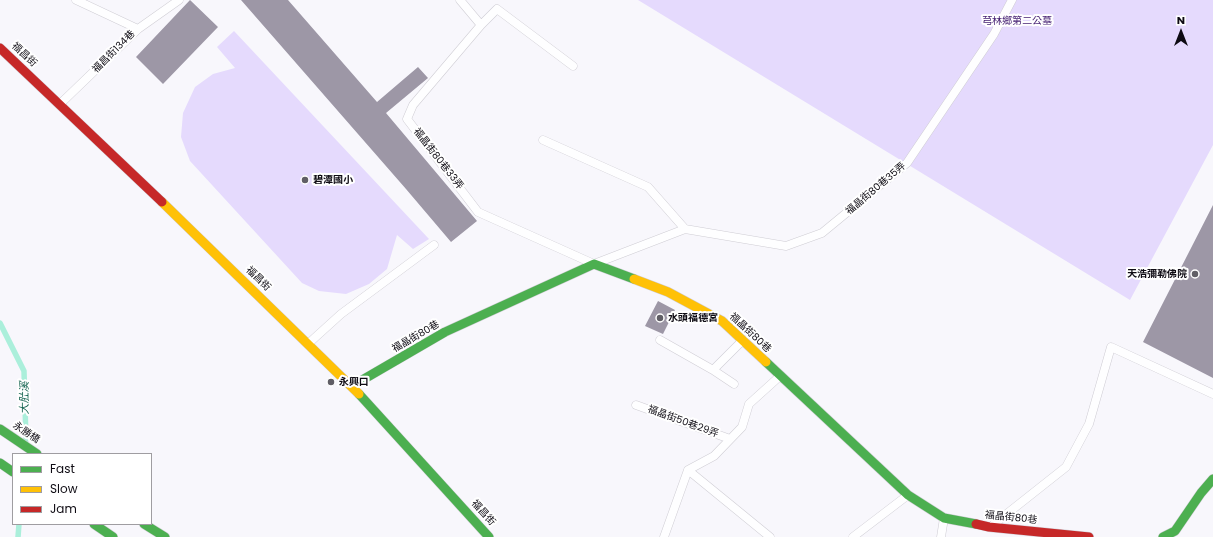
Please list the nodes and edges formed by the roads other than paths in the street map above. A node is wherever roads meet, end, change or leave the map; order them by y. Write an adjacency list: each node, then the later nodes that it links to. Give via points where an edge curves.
1 (76, 0): 6 (lane, 福昌街134巷)
2 (179, 0): 6 (lane)
3 (460, 0): 5 (lane)
4 (1012, 0): 11 (lane, 福晶街80巷35弄, via 994,34 907,163 822,233 786,246)
5 (481, 25): 8 (lane, 福晶街80巷33弄, via 497,8); 13 (lane, 福晶街80巷33弄, via 414,105 407,120 478,212)
6 (138, 30): 9 (lane, 福昌街134巷)
7 (0, 48): 9 (street, 福昌街)
8 (573, 66)
9 (60, 104): 16 (street, 福昌街)
10 (543, 140): 11 (lane, via 648,187)
11 (685, 229): 13 (lane)
12 (434, 245): 16 (lane, via 341,314)
13 (594, 264): 15 (street, 福晶街80巷, via 668,292 722,321); 20 (street, 福晶街80巷, via 445,332)
14 (660, 340): 17 (lane)
15 (743, 341): 17 (lane); 18 (street, 福晶街80巷)
16 (308, 344): 20 (street, 福昌街)
17 (713, 370): 19 (lane)
18 (780, 376): 24 (lane, via 749,404 742,427); 30 (street, 福晶街80巷)
19 (734, 384)
20 (352, 386): 37 (street, 福昌街)
21 (1213, 394): 34 (lane, via 1111,347 1089,424 1066,467)
22 (636, 405): 24 (lane, 福晶街50巷29弄)
23 (1, 430): 25 (street, 永勝橋)
24 (730, 440): 27 (lane, via 714,456)
25 (36, 453)
26 (0, 463): 28 (street)
27 (688, 470): 38 (lane); 39 (lane)
28 (12, 471)
29 (1213, 479): 43 (street, via 1175,531)
30 (908, 495): 31 (street, 福晶街80巷); 40 (lane)
31 (944, 518): 34 (street, 福晶街80巷); 41 (lane)
32 (95, 525): 35 (street)
33 (146, 525): 36 (street)
34 (989, 527): 42 (street, 福晶街80巷)
35 (113, 537)
36 (164, 537)
37 (489, 537)
38 (664, 537)
39 (770, 537)
40 (852, 537)
41 (941, 537)
42 (1089, 537)
43 (1163, 537)

